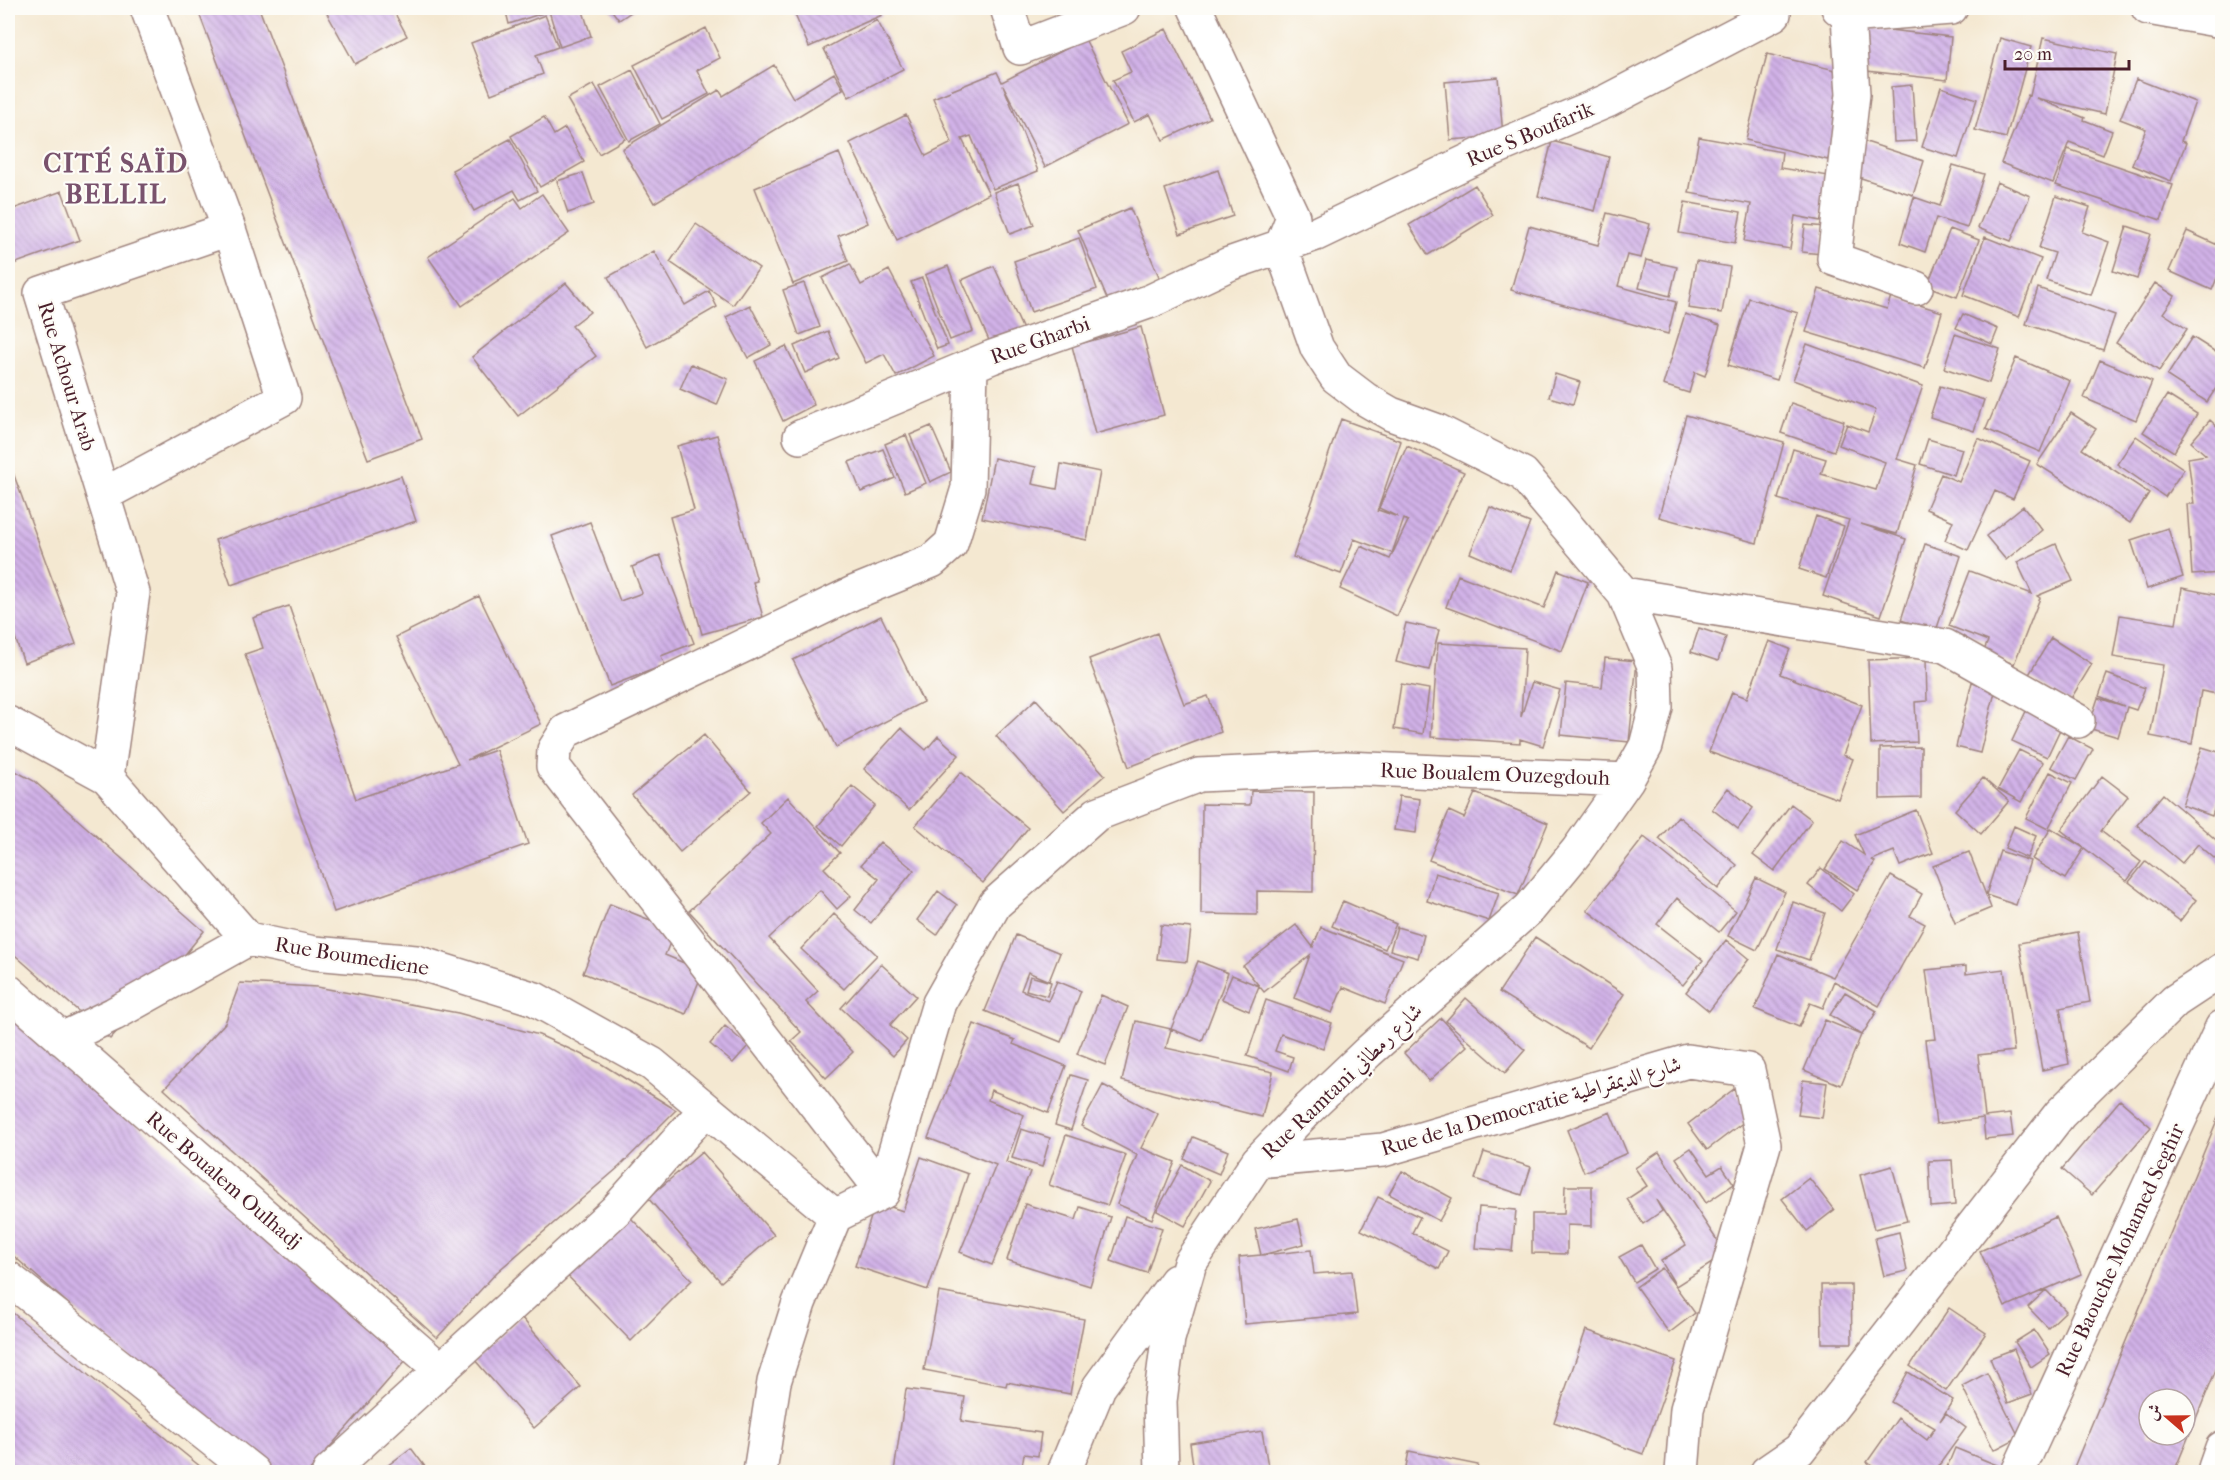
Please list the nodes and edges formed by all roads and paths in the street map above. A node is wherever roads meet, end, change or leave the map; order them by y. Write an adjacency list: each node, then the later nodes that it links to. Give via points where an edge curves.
1 (147, 8): 11 (street)
2 (1007, 8): 3 (street, via 1020,48)
3 (1124, 8)
4 (1195, 8): 10 (street)
5 (1951, 8): 7 (street)
6 (2148, 8): 9 (street)
7 (1843, 11): 13 (street, via 1853,94 1834,259)
8 (1774, 14): 10 (street, Rue S Boufarik, via 1607,101)
9 (2223, 21)
10 (1304, 225): 12 (street)
11 (229, 229): 16 (street, via 284,398); 16 (street, Rue Achour Arab, via 41,293)
12 (1281, 247): 14 (street, Rue Gharbi, via 1229,264 1151,301); 17 (street, Rue Boualem Ouzegdouh, via 1317,348 1336,377 1391,414 1438,431 1523,474)
13 (1916, 288)
14 (971, 366): 15 (street, Rue Gharbi); 29 (street, via 968,488 951,544 945,550 932,561 853,593 566,731 554,750 553,766)
15 (800, 437)
16 (103, 495): 20 (street, Rue Achour Arab, via 134,593)
17 (1624, 594): 18 (street, via 1945,646); 21 (street, Rue Boualem Ouzegdouh, via 1655,668 1656,707 1646,746)
18 (2078, 721)
19 (8, 723): 20 (street, Rue Boumediene)
20 (107, 777): 22 (street, Rue Boumediene)
21 (1627, 780): 28 (street, Rue Ramtani شارع رمطاني, via 1577,851 1530,908 1368,1052); 29 (street, Rue Boualem Ouzegdouh, via 1345,768 1199,775 1096,814 995,904 939,1003)
22 (248, 939): 26 (street); 27 (street, Rue Boumediene, via 314,953 416,962 535,999 652,1064)
23 (2223, 970): 41 (street, via 2175,1001 2060,1114 1799,1450)
24 (8, 991): 26 (street, Rue Boualem Oulhadj)
25 (2223, 1027): 42 (street, Rue Baouche Mohamed Seghir)
26 (62, 1039): 33 (street, Rue Boualem Oulhadj)
27 (706, 1109): 30 (street, Rue Boumediene); 33 (street, via 616,1209)
28 (1258, 1161): 31 (street, Rue Ramtani شارع رمطاني); 40 (street, Rue de la Democratie شارع الديمقراطية, via 1383,1150 1688,1061 1748,1070 1764,1145 1687,1409)
29 (883, 1192): 30 (street)
30 (835, 1216): 37 (street, via 799,1303 774,1382)
31 (1190, 1263): 38 (street, via 1100,1387); 39 (street, Rue Ramtani شارع رمطاني, via 1167,1350 1160,1401)
32 (8, 1278): 35 (street)
33 (441, 1370): 36 (street)
34 (2223, 1448): 43 (street)
35 (254, 1473)
36 (329, 1473)
37 (760, 1473)
38 (1064, 1473)
39 (1162, 1473)
40 (1682, 1473)
41 (1767, 1473)
42 (2018, 1473)
43 (2216, 1473)

